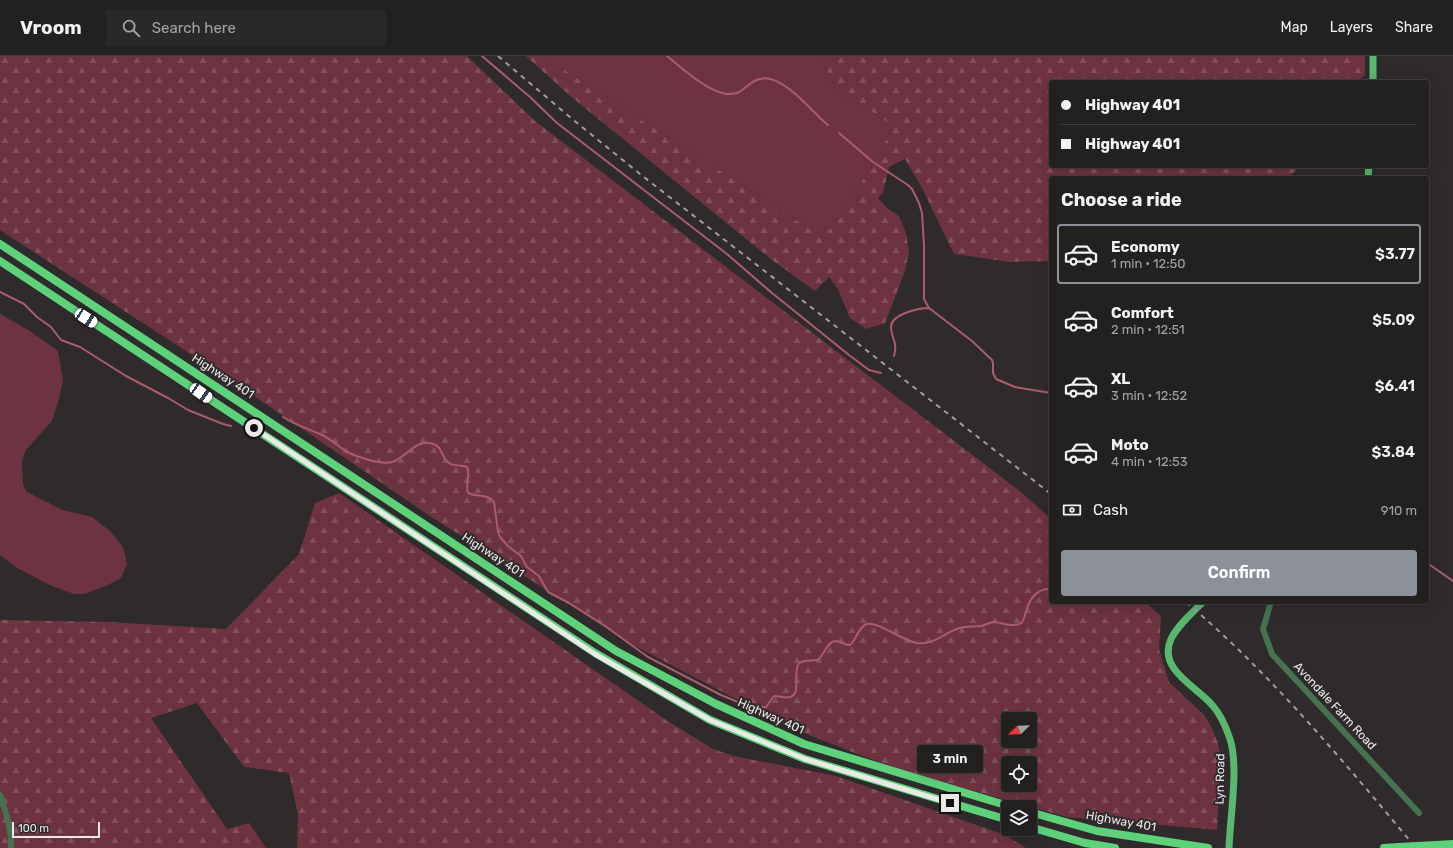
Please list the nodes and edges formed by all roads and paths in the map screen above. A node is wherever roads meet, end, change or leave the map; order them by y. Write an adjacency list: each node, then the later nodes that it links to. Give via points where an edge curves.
1 (1374, 56): 2 (main road)
2 (1373, 80)
3 (0, 244): 8 (highway, Highway 401, via 616,650 716,704 804,744)
4 (0, 261): 11 (highway, via 595,654 710,720 805,759)
5 (1201, 604): 17 (main road, Lyn Road, via 1181,625 1171,640 1169,652 1171,667 1214,707 1224,722 1230,740 1234,758 1234,778)
6 (1271, 604): 9 (street, Avondale Farm Road, via 1263,629 1272,654)
7 (0, 795): 14 (street, via 8,820)
8 (1001, 804)
9 (1420, 812)
10 (1037, 814): 16 (highway, Highway 401, via 1097,831)
11 (1001, 818)
12 (1037, 829): 15 (highway, via 1085,843)
13 (1453, 844): 18 (highway, bridge)
14 (11, 848)
15 (1115, 848)
16 (1208, 848)
17 (1228, 848)
18 (1384, 848)

